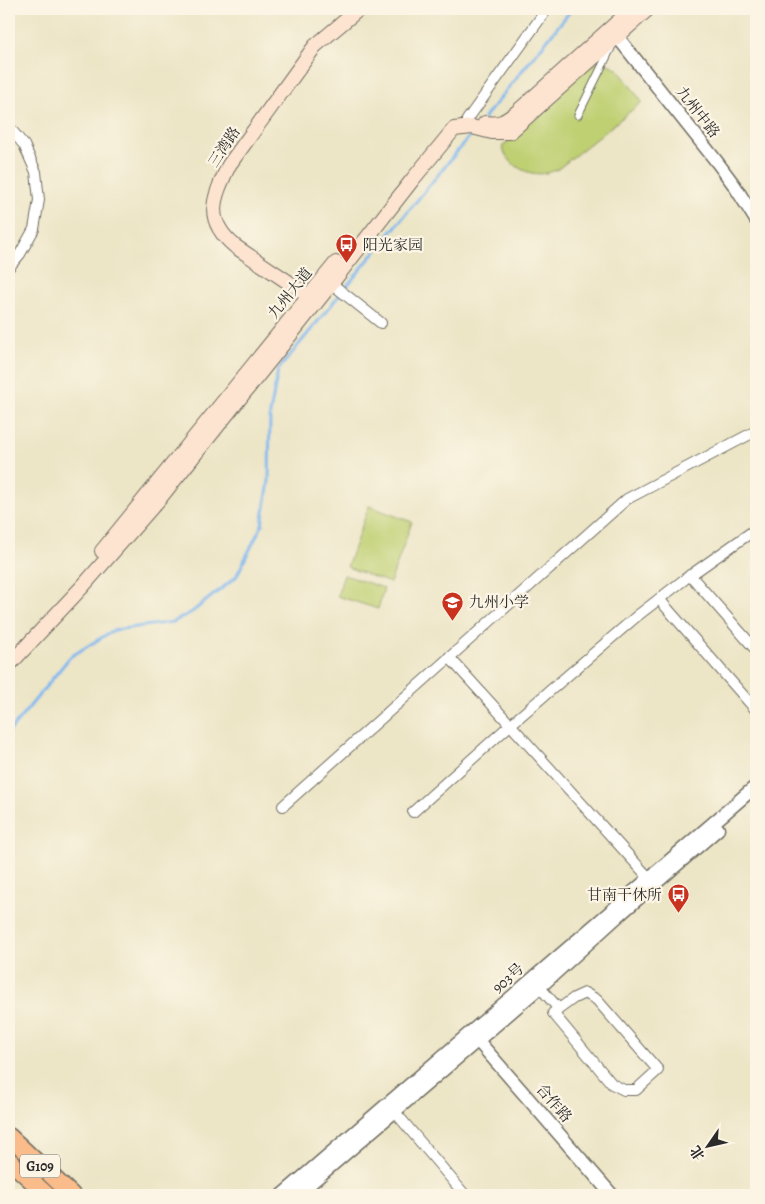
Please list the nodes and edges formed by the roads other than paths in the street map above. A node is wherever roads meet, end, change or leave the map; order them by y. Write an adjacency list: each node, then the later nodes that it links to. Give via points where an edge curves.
1 (359, 9): 12 (main road, 三湾路, via 315,46 228,165 214,200 218,227 226,238)
2 (547, 9): 7 (street)
3 (632, 9): 5 (main road)
4 (648, 9): 5 (main road)
5 (614, 32): 6 (street); 7 (main road, via 505,121 494,128); 9 (street, 九州中路, via 717,162)
6 (578, 115)
7 (471, 123): 11 (main road, 九州大道, via 452,124 444,130)
8 (9, 127): 10 (street, via 24,145 36,172 39,200 34,229)
9 (756, 220)
10 (9, 267)
11 (330, 283): 12 (main road, 九州大道); 13 (street); 21 (main road, via 160,498)
12 (309, 296): 19 (main road, 九州大道, via 85,572)
13 (381, 323)
14 (756, 431): 20 (street, via 627,499)
15 (756, 530): 16 (street)
16 (690, 576): 17 (street); 18 (street)
17 (659, 599): 22 (street); 23 (street)
18 (756, 650)
19 (9, 652)
20 (449, 657): 23 (street); 26 (street)
21 (9, 665)
22 (756, 710)
23 (510, 725): 27 (street); 28 (street)
24 (756, 786): 28 (street, 903号)
25 (756, 796): 29 (street)
26 (283, 806)
27 (413, 812)
28 (649, 878): 29 (street, 903号)
29 (536, 983): 30 (street); 31 (street, 903号)
30 (559, 1009): 30 (street, via 585,993 597,1000 658,1070 636,1090 624,1090 612,1084 553,1013)
31 (474, 1036): 32 (street, 903号); 40 (street, 合作路)
32 (392, 1107): 37 (street, 903号); 38 (street); 39 (street)
33 (9, 1136): 36 (highway, G109)
34 (9, 1160): 35 (highway, G109)
35 (48, 1195)
36 (72, 1195)
37 (282, 1195)
38 (297, 1195)
39 (465, 1195)
40 (612, 1195)

